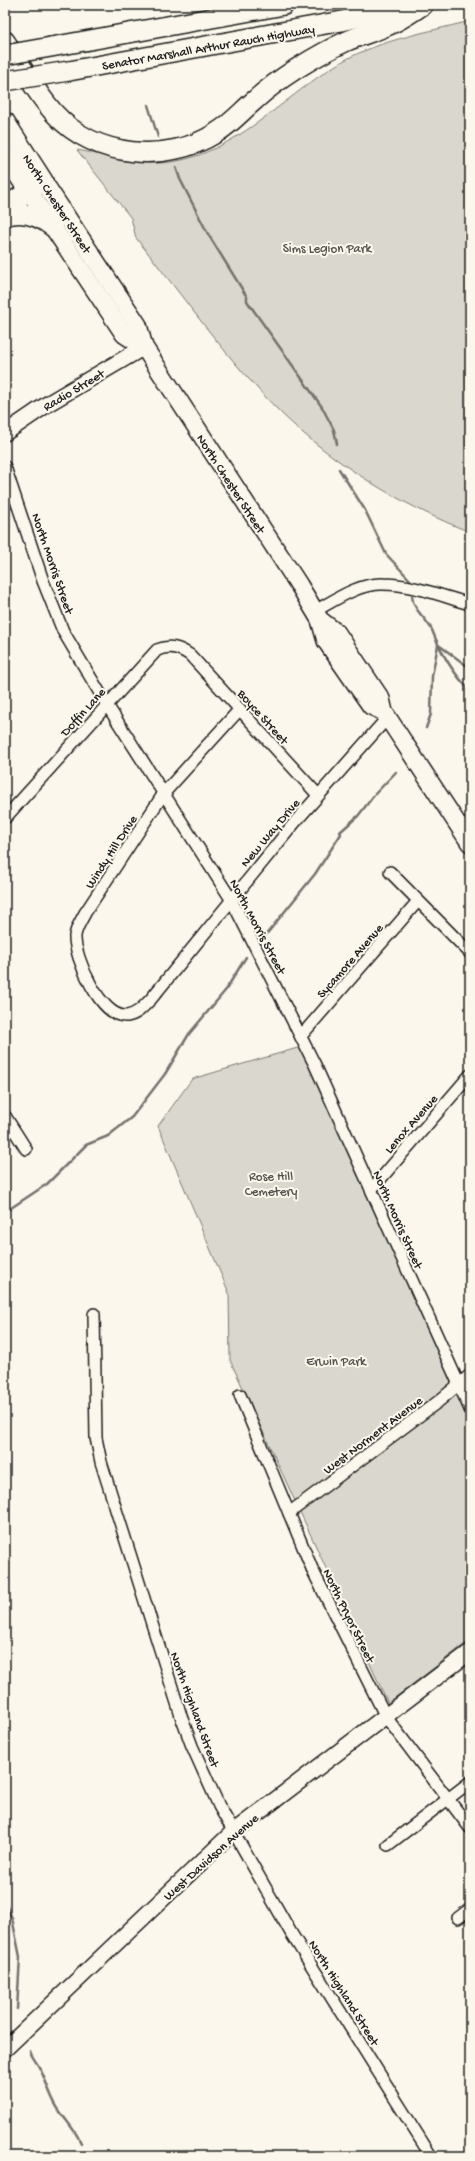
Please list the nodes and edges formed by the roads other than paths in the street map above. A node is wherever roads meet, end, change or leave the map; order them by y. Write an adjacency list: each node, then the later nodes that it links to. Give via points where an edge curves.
1 (207, 5): 5 (highway)
2 (284, 5): 5 (highway, Senator Marshall Arthur Rauch Highway)
3 (411, 5): 8 (highway, Senator Marshall Arthur Rauch Highway, bridge, via 334,23)
4 (423, 5): 6 (highway, via 389,25 336,47 296,69 206,140 184,148 160,152 137,152 108,146 90,139 64,122 41,97)
5 (238, 13): 7 (highway, Senator Marshall Arthur Rauch Highway, bridge)
6 (5, 41)
7 (5, 55)
8 (5, 81)
9 (5, 122): 11 (highway, North Chester Street)
10 (5, 155): 11 (highway, North Chester Street)
11 (36, 186): 12 (highway); 14 (main road, North Chester Street); 15 (main road, North Chester Street, via 138,325)
12 (5, 207)
13 (5, 216): 14 (highway, via 28,214)
14 (53, 227): 15 (main road, North Chester Street, via 124,334)
15 (144, 347): 16 (street, Radio Street, via 49,403); 19 (main road, North Chester Street)
16 (5, 433)
17 (5, 468): 21 (street, North Morris Street, via 54,611 63,631)
18 (470, 604): 19 (street, via 421,590 382,584 355,590)
19 (318, 615): 23 (main road, North Chester Street, via 337,633 381,699)
20 (190, 655): 21 (street, Doffin Lane, via 180,648 167,646 157,650); 22 (street, Boyce Street)
21 (107, 704): 24 (street, North Morris Street); 26 (street, Doffin Lane)
22 (240, 709): 24 (street, Windy Hill Drive); 25 (street, Boyce Street)
23 (386, 714): 25 (street, New Way Drive); 27 (main road, North Chester Street)
24 (164, 793): 29 (street, North Morris Street); 32 (street, Windy Hill Drive, via 85,913 75,938 81,965 94,992 115,1013)
25 (318, 795): 29 (street, New Way Drive)
26 (5, 818)
27 (470, 843)
28 (390, 872): 30 (street)
29 (231, 900): 32 (street, New Way Drive, via 151,999 138,1013); 33 (street, North Morris Street)
30 (418, 901): 31 (street); 33 (street, Sycamore Avenue)
31 (470, 953)
32 (125, 1016)
33 (301, 1036): 37 (street, North Morris Street)
34 (470, 1075): 37 (street, Lenox Avenue)
35 (5, 1116): 36 (street)
36 (26, 1149)
37 (371, 1190): 40 (street, North Morris Street)
38 (94, 1314): 49 (street, North Highland Street, via 96,1438 100,1462 182,1719 210,1786)
39 (470, 1375): 40 (street, West Norment Avenue)
40 (459, 1383): 42 (street, North Morris Street); 43 (street, West Norment Avenue, via 439,1401)
41 (240, 1395): 43 (street, North Pryor Street)
42 (470, 1409)
43 (289, 1513): 45 (street, North Pryor Street, via 320,1585)
44 (470, 1652): 45 (street, West Davidson Avenue)
45 (386, 1717): 47 (street, North Pryor Street); 49 (street, West Davidson Avenue)
46 (470, 1782): 47 (street)
47 (449, 1799): 48 (street, North Pryor Street); 50 (street)
48 (470, 1828)
49 (233, 1832): 53 (street, West Davidson Avenue); 54 (street, North Highland Street, via 291,1933)
50 (388, 1845)
51 (470, 1908): 52 (street)
52 (458, 1918)
53 (5, 2049)
54 (431, 2156)

